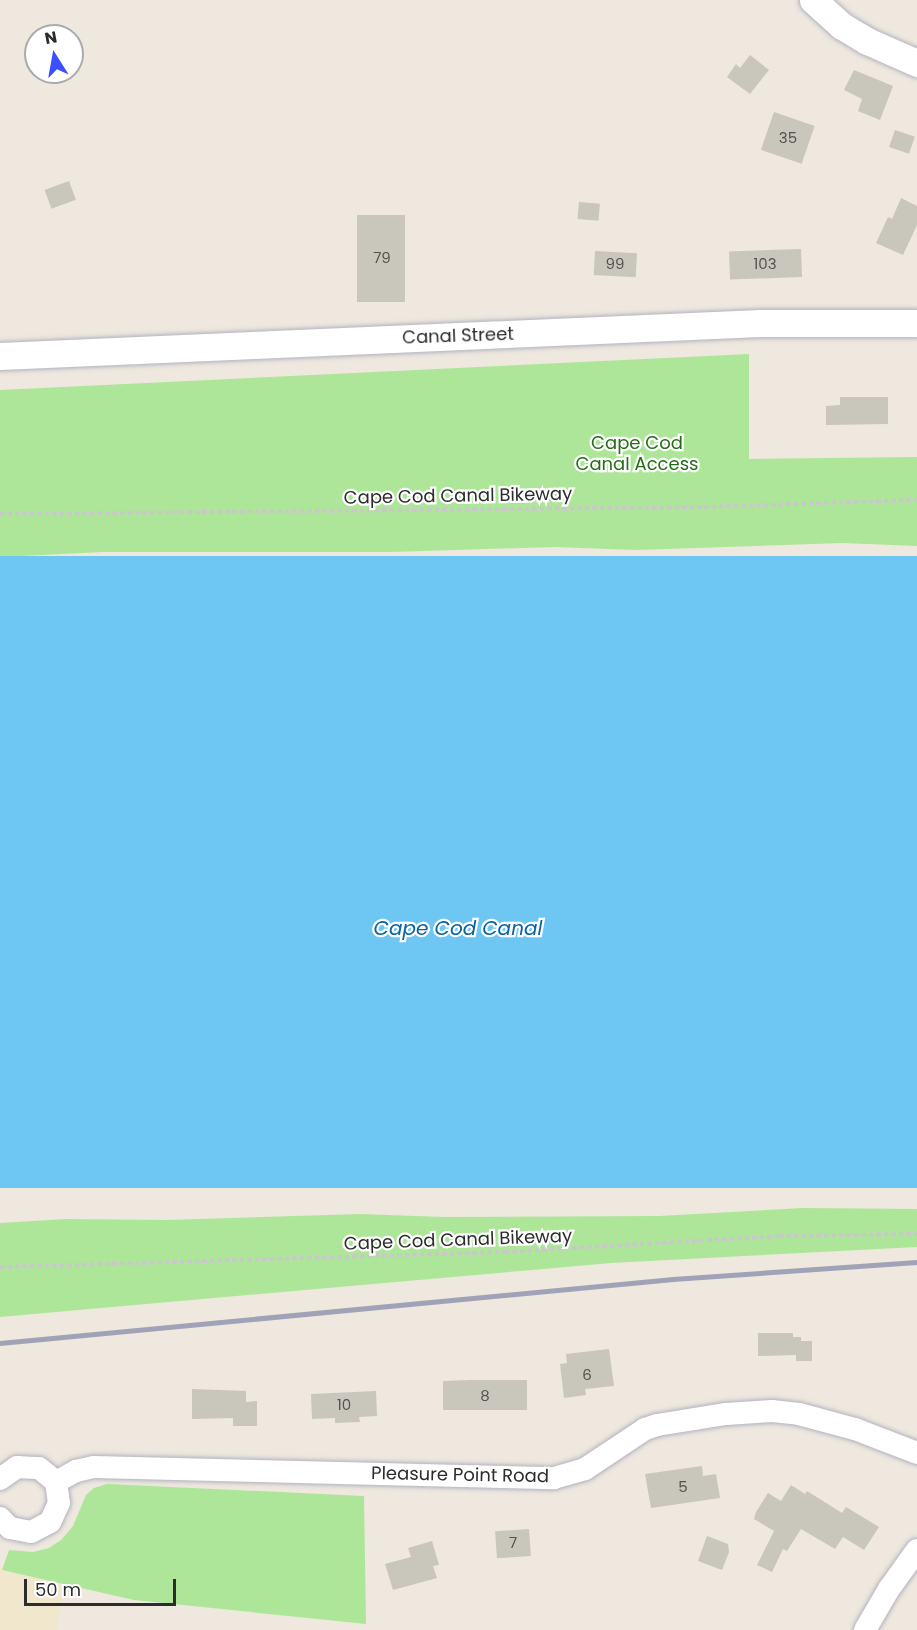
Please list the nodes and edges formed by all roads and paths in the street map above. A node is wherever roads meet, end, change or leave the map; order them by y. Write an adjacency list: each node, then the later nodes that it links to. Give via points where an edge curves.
1 (813, 0): 2 (street, via 842,26)
2 (917, 63)
3 (917, 323): 4 (street, Canal Street, via 749,324)
4 (0, 356)
5 (917, 500): 6 (path, Cape Cod Canal Bikeway, via 704,507)
6 (0, 514)
7 (917, 1234): 8 (path, Cape Cod Canal Bikeway, via 779,1236 470,1254)
8 (0, 1267)
9 (917, 1453): 11 (street, Pleasure Point Road, via 855,1429 799,1414 772,1412 726,1414 657,1425 585,1469 554,1478 94,1467)
10 (0, 1479): 11 (street, via 17,1467 28,1466 49,1474)
11 (56, 1482): 12 (street, via 56,1514 41,1528 20,1531)
12 (0, 1518)
13 (917, 1550): 14 (street)
14 (865, 1630)

